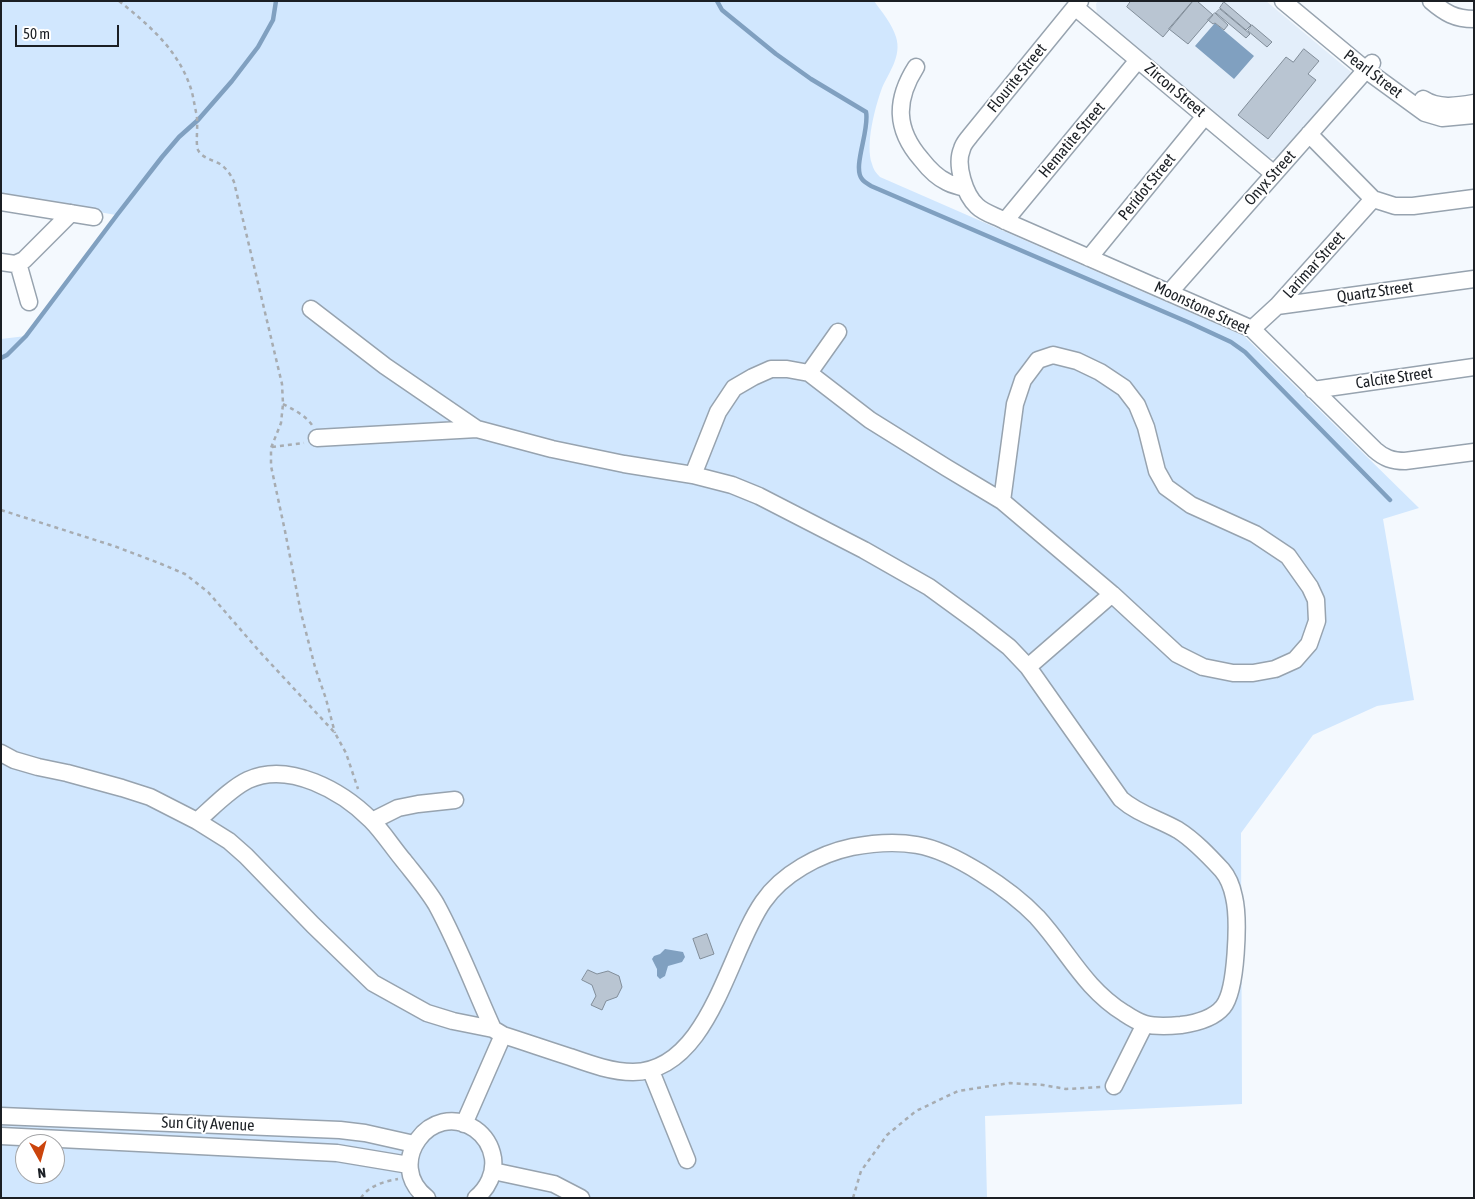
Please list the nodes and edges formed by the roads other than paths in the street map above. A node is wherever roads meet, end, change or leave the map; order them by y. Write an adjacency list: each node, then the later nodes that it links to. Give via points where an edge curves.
1 (1283, 1): 8 (street, Pearl Street)
2 (1298, 1): 8 (street, Pearl Street)
3 (1431, 1): 5 (street, via 1453,17)
4 (1078, 4): 6 (street, Zircon Street); 13 (street, Flourite Street, via 970,136 961,149)
5 (1474, 19)
6 (1138, 60): 11 (street, Zircon Street); 21 (street, Hematite Street)
7 (916, 67): 15 (street, via 902,95 902,127 906,138 931,171 947,182)
8 (1369, 67): 9 (street, Pearl Street, via 1429,103 1442,106); 10 (street, Pearl Street, via 1424,113 1442,118); 12 (street, Onyx Street)
9 (1474, 103)
10 (1474, 115)
11 (1205, 116): 14 (street, Zircon Street); 22 (street, Peridot Street)
12 (1310, 134): 14 (street, Onyx Street); 17 (street)
13 (960, 159): 15 (street, Moonstone Street)
14 (1274, 174): 26 (street, Onyx Street)
15 (965, 188): 21 (street, Moonstone Street, via 979,208)
16 (1474, 198): 17 (street, via 1413,206 1395,206)
17 (1373, 199): 28 (street, Larimar Street)
18 (1, 202): 19 (street)
19 (71, 213): 20 (street); 24 (street)
20 (94, 217)
21 (1005, 220): 22 (street, Moonstone Street)
22 (1088, 258): 26 (street, Moonstone Street)
23 (1, 262): 24 (street)
24 (18, 263): 27 (street)
25 (1474, 279): 28 (street, Quartz Street)
26 (1169, 293): 30 (street, Moonstone Street)
27 (29, 302)
28 (1277, 306): 30 (street, Larimar Street)
29 (311, 310): 35 (street, via 384,366)
30 (1252, 329): 34 (street, Moonstone Street)
31 (838, 332): 33 (street)
32 (1474, 367): 34 (street, Calcite Street)
33 (809, 373): 38 (street, via 771,370 734,388 718,412); 39 (street, via 870,420)
34 (1313, 390): 37 (street, Moonstone Street, via 1375,450 1388,458 1404,461)
35 (477, 430): 36 (street); 38 (street, via 561,451)
36 (316, 438)
37 (1474, 452)
38 (693, 475): 41 (street, via 759,496 929,587 977,622)
39 (1002, 500): 40 (street); 40 (street, via 1015,404 1023,380 1038,360 1053,356 1077,361 1124,388 1146,427 1157,471 1166,487 1191,505 1255,534 1288,556 1316,600 1316,621 1309,644 1295,660 1275,669 1233,673 1203,667 1177,654)
40 (1112, 594): 41 (street)
41 (1028, 667): 46 (street, via 1121,800 1131,808 1179,830 1225,874 1233,892 1236,913 1234,970 1223,1008 1210,1018 1191,1024)
42 (1, 753): 45 (street, via 14,760 150,797)
43 (455, 800): 44 (street, via 398,808)
44 (369, 818): 45 (street, via 332,791 302,778 282,774 247,780); 47 (street, via 435,903)
45 (197, 821): 47 (street, via 246,856 374,983 427,1013)
46 (1145, 1024): 48 (street, via 1096,992 1036,916 1000,886 935,850 895,842 850,848 827,855 782,881 752,918 701,1029 688,1046); 49 (street)
47 (498, 1032): 48 (street, via 597,1066 632,1072); 52 (street)
48 (651, 1070): 58 (street)
49 (1114, 1086)
50 (1, 1116): 51 (street, Sun City Avenue)
51 (28, 1117): 53 (street); 57 (street, Sun City Avenue, via 340,1130)
52 (464, 1124): 57 (street, via 445,1122 436,1125); 60 (street, via 485,1138 492,1154)
53 (28, 1134)
54 (1, 1136): 55 (street, Sun City Avenue)
55 (15, 1137)
56 (65, 1140): 59 (street, Sun City Avenue, via 337,1153)
57 (414, 1144): 59 (street)
58 (687, 1160)
59 (411, 1171): 61 (street, via 419,1191)
60 (493, 1171): 62 (street, via 486,1188); 63 (street, via 554,1184)
61 (427, 1198)
62 (476, 1198)
63 (581, 1198)

